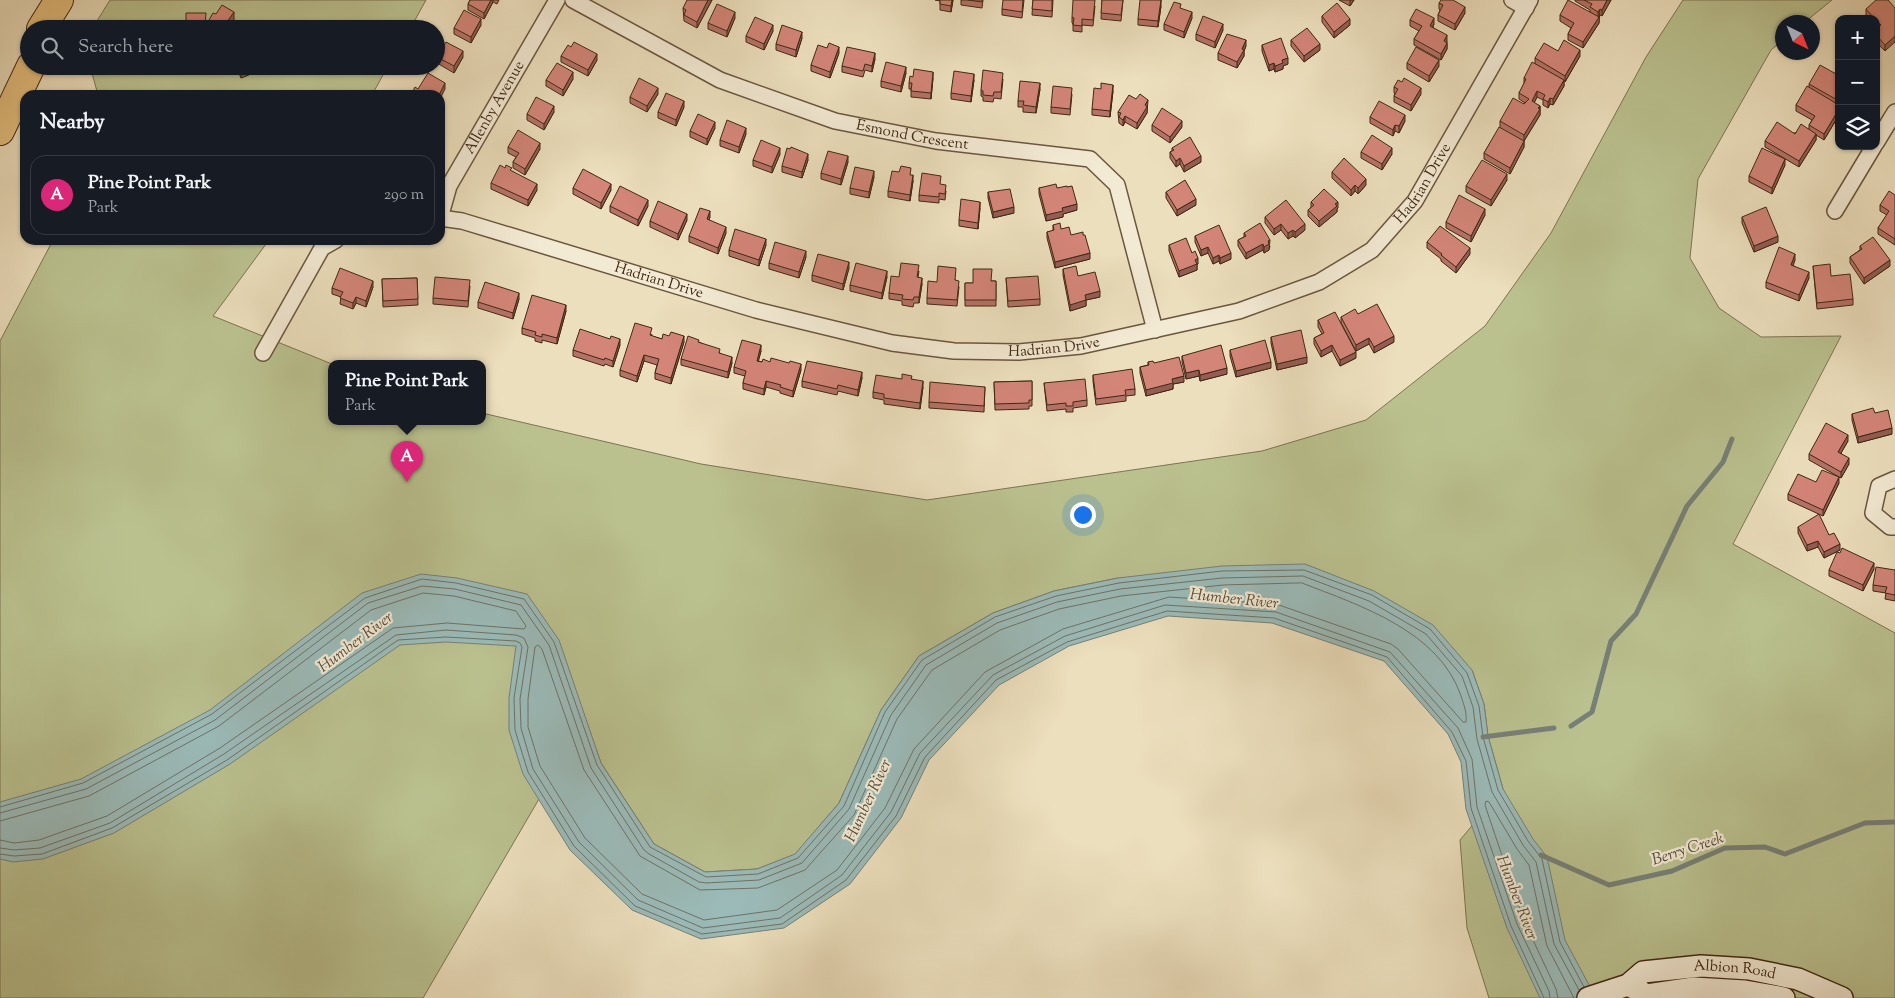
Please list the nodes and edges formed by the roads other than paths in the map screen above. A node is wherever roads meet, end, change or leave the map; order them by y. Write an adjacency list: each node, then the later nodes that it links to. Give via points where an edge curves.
1 (59, 0): 7 (highway)
2 (64, 0): 8 (highway)
3 (557, 0): 18 (street, Allenby Avenue, via 449,186)
4 (574, 0): 22 (street, Esmond Crescent, via 720,80 835,122 936,141 1090,158 1117,185)
5 (1512, 0): 6 (street)
6 (1528, 4): 22 (street, Hadrian Drive, via 1415,201 1372,250 1319,282 1239,311)
7 (47, 20)
8 (54, 20)
9 (20, 63): 13 (highway)
10 (28, 75): 12 (highway)
11 (20, 90): 15 (highway)
12 (20, 90)
13 (0, 95)
14 (1895, 112): 16 (street)
15 (0, 131)
16 (1880, 136)
17 (1872, 150): 19 (street)
18 (445, 200)
19 (1835, 211)
20 (445, 219): 22 (street, Hadrian Drive, via 462,221 756,310 892,343 954,351 1018,352 1081,346)
21 (327, 245): 23 (street, via 322,248)
22 (1155, 330)
23 (263, 354)
24 (1895, 479): 25 (street, via 1879,486 1873,513 1890,527)
25 (1895, 527)
26 (1628, 985): 27 (main road, Albion Road); 28 (main road, Albion Road, via 1647,995 1694,988 1745,991); 29 (main road, Albion Road, via 1643,972 1701,966 1749,969 1798,979)
27 (1588, 998)
28 (1784, 998)
29 (1842, 998)

